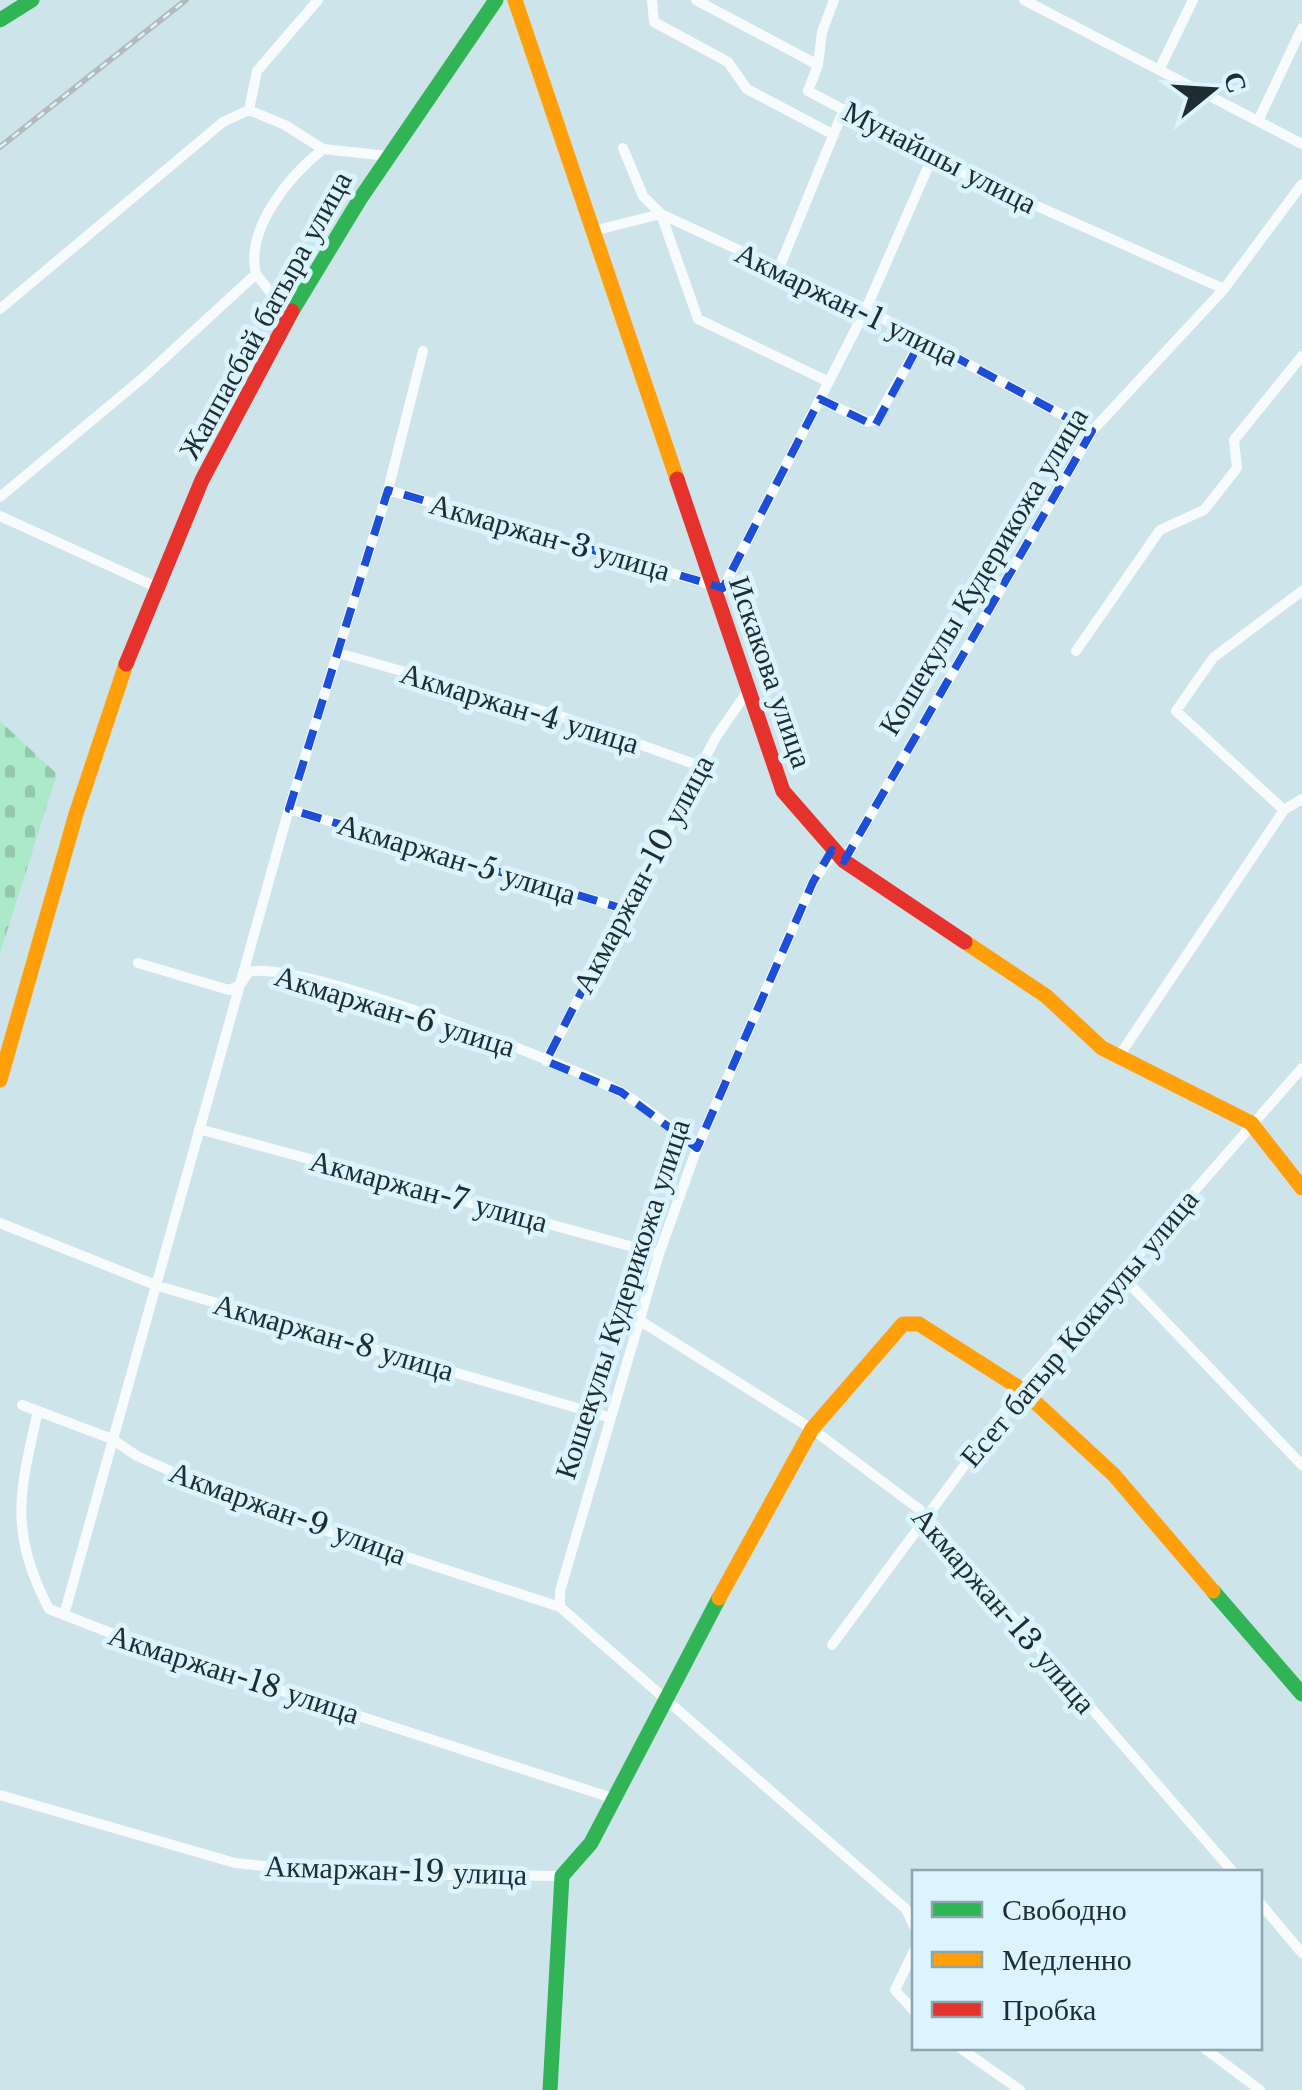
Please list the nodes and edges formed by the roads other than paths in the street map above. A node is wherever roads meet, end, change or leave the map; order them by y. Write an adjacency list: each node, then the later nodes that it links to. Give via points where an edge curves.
1 (32, 0): 10 (street)
2 (318, 0): 16 (street, via 258,70)
3 (496, 0): 23 (street, Жаппасбай батыра улица)
4 (515, 0): 27 (street, Искакова улица)
5 (652, 0): 17 (street, via 654,22 728,62 747,89)
6 (696, 0): 12 (street)
7 (834, 0): 12 (street, Мунайшы улица)
8 (1024, 0): 13 (street)
9 (1193, 0): 13 (street)
10 (0, 20)
11 (1302, 28): 18 (street)
12 (818, 65): 14 (street, Мунайшы улица)
13 (1159, 70): 18 (street)
14 (808, 91): 15 (street, Мунайшы улица); 17 (street)
15 (844, 109): 19 (street); 24 (street, Мунайшы улица)
16 (248, 110): 22 (street); 31 (street, via 223,122)
17 (797, 116): 19 (street)
18 (1258, 121): 20 (street)
19 (834, 134): 28 (street)
20 (1302, 144)
21 (623, 148): 26 (street, via 643,196)
22 (323, 150): 23 (street); 29 (street, via 304,165 259,232 251,254)
23 (388, 156): 33 (street, Жаппасбай батыра улица)
24 (932, 158): 30 (street, Мунайшы улица); 32 (street)
25 (1302, 184): 30 (street, Кошекулы Кудерикожа улица)
26 (661, 214): 27 (street); 28 (street, Акмаржан-1 улица); 37 (street, via 698,319)
27 (593, 231): 45 (street, Искакова улица)
28 (779, 268): 32 (street, Акмаржан-1 улица)
29 (256, 274): 33 (street); 41 (street)
30 (1224, 289): 39 (street, Кошекулы Кудерикожа улица)
31 (0, 309)
32 (866, 309): 34 (street, Акмаржан-1 улица); 37 (street)
33 (289, 316): 43 (street, Жаппасбай батыра улица, via 241,402)
34 (922, 339): 38 (street, via 876,420); 39 (street, Акмаржан-1 улица)
35 (422, 351): 40 (street)
36 (1302, 356): 46 (street, via 1234,440 1237,468 1204,510 1160,530)
37 (829, 382): 38 (street)
38 (820, 399): 45 (street)
39 (1092, 430): 53 (street, Кошекулы Кудерикожа улица)
40 (388, 490): 45 (street, Акмаржан-3 улица); 47 (street)
41 (0, 497)
42 (0, 516): 43 (street)
43 (156, 588): 60 (street, Жаппасбай батыра улица, via 119,684)
44 (1302, 592): 52 (street, via 1213,658 1176,711)
45 (714, 593): 48 (street, Искакова улица)
46 (1076, 651)
47 (338, 653): 49 (street, Акмаржан-4 улица, via 562,717); 51 (street)
48 (747, 692): 49 (street, Акмаржан-10 улица); 53 (street, Искакова улица, via 783,791)
49 (700, 766): 54 (street, Акмаржан-10 улица)
50 (1302, 799): 52 (street)
51 (290, 809): 54 (street, Акмаржан-5 улица); 56 (street)
52 (1284, 810): 57 (street)
53 (839, 856): 57 (street, Искакова улица, via 1046,996); 63 (street, Кошекулы Кудерикожа улица, via 813,882)
54 (624, 909): 58 (street, Акмаржан-10 улица)
55 (138, 962): 56 (street, Акмаржан-6 улица, via 228,990)
56 (240, 986): 58 (street, Акмаржан-6 улица, via 249,972 281,973 458,1024); 62 (street)
57 (1119, 1056): 61 (street, Искакова улица)
58 (546, 1060): 63 (street, Акмаржан-6 улица, via 622,1092)
59 (1302, 1068): 61 (street, Есет батыр Кокыулы улица)
60 (0, 1080)
61 (1251, 1123): 64 (street, Искакова улица); 67 (street, Есет батыр Кокыулы улица)
62 (199, 1129): 66 (street, Акмаржан-7 улица); 68 (street)
63 (697, 1148): 66 (street, Кошекулы Кудерикожа улица)
64 (1302, 1188)
65 (0, 1224): 68 (street, Акмаржан-8 улица)
66 (659, 1254): 69 (street, Кошекулы Кудерикожа улица)
67 (1120, 1274): 70 (street, Есет батыр Кокыулы улица); 76 (street)
68 (158, 1286): 73 (street, Акмаржан-8 улица); 75 (street)
69 (640, 1320): 73 (street, Кошекулы Кудерикожа улица); 74 (street, Акмаржан-13 улица)
70 (1021, 1389): 74 (street, via 908,1322); 77 (street, Есет батыр Кокыулы улица); 81 (street, via 1114,1475)
71 (22, 1405): 72 (street, Акмаржан-9 улица)
72 (38, 1411): 75 (street, Акмаржан-9 улица); 79 (street, via 20,1498 27,1565 49,1609)
73 (608, 1418): 78 (street, Кошекулы Кудерикожа улица)
74 (812, 1429): 77 (street, Акмаржан-13 улица); 82 (street)
75 (112, 1440): 78 (street, Акмаржан-9 улица, via 239,1502); 79 (street)
76 (1302, 1465)
77 (927, 1518): 80 (street, Есет батыр Кокыулы улица); 85 (street, Акмаржан-13 улица)
78 (560, 1607): 82 (street)
79 (64, 1616): 84 (street, Акмаржан-18 улица)
80 (832, 1645)
81 (1302, 1694)
82 (664, 1703): 84 (street); 88 (street, via 906,1910)
83 (0, 1795): 86 (street, Акмаржан-19 улица, via 235,1863 343,1874)
84 (614, 1799): 86 (street, via 591,1843)
85 (1231, 1870)
86 (562, 1876): 94 (street)
87 (1262, 1905): 89 (street)
88 (912, 1922)
89 (1302, 1952)
90 (912, 1955): 91 (street, via 895,1990)
91 (912, 2009)
92 (963, 2050): 95 (street)
93 (1207, 2050): 96 (street)
94 (550, 2090)
95 (1020, 2090)
96 (1260, 2090)

